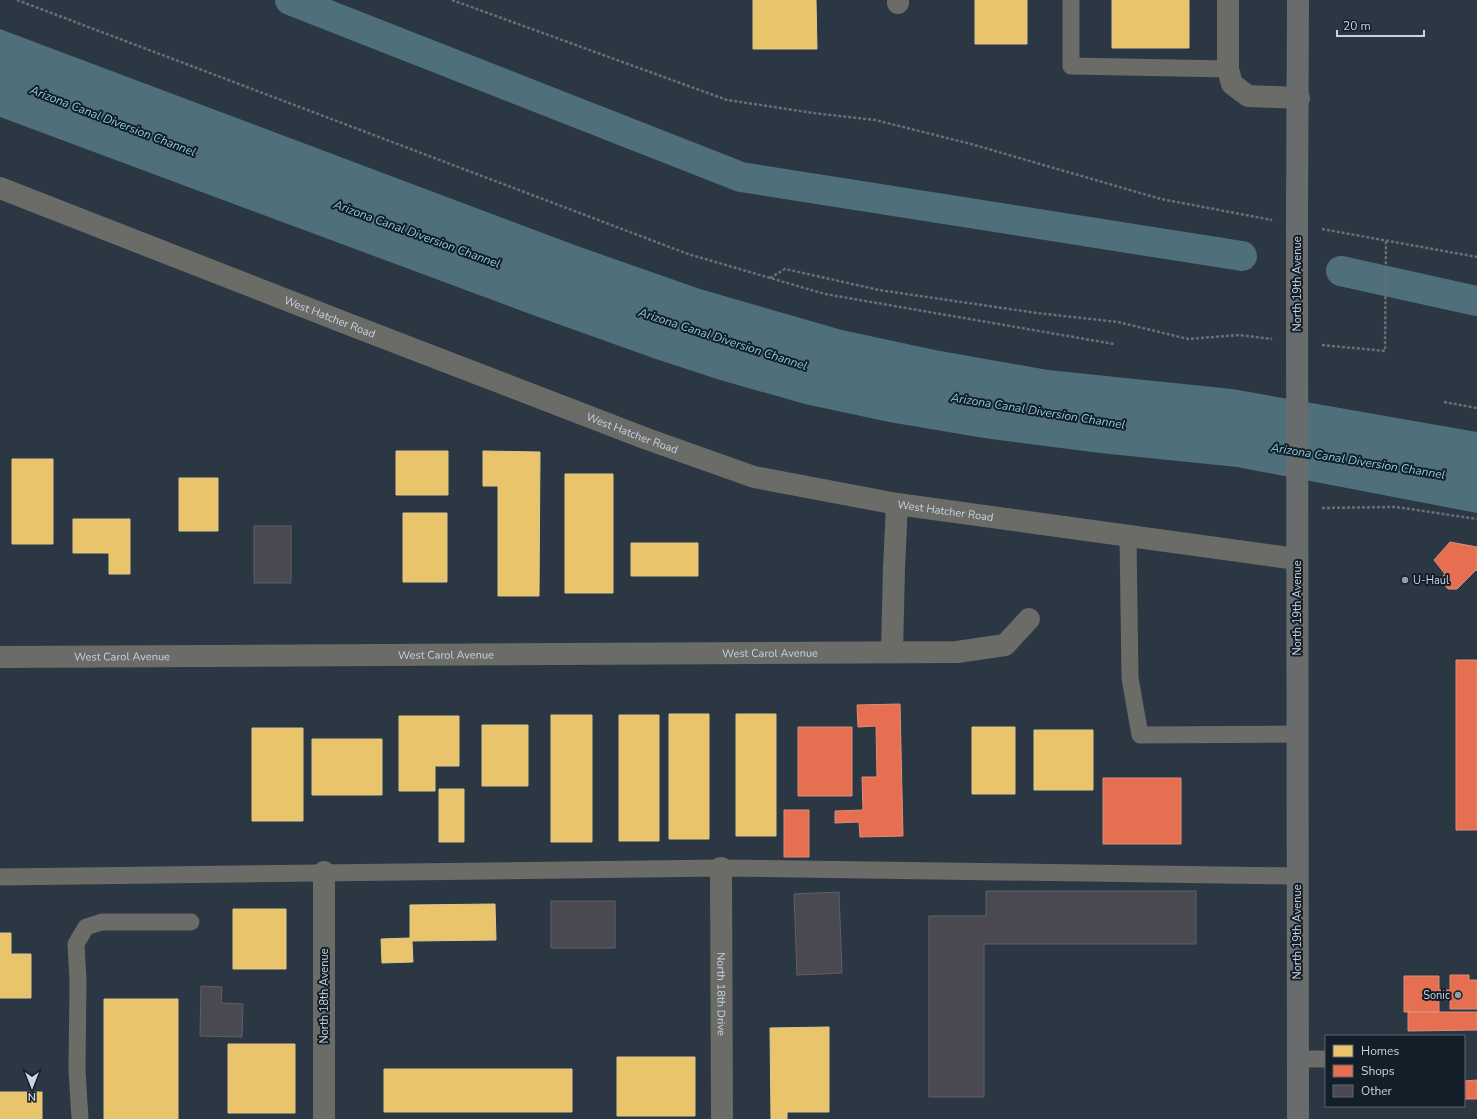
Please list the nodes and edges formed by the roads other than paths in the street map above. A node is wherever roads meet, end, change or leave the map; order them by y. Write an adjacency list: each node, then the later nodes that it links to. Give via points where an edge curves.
1 (1070, 0): 4 (lane, via 1071,66)
2 (1228, 0): 4 (street)
3 (1298, 0): 5 (main road, North 19th Avenue)
4 (1228, 69): 5 (street, via 1232,84 1248,96)
5 (1299, 98): 9 (main road, North 19th Avenue)
6 (0, 188): 7 (street, West Hatcher Road, via 647,439 754,477)
7 (897, 504): 8 (street, West Hatcher Road); 11 (street)
8 (1128, 536): 9 (street, West Hatcher Road); 13 (lane, via 1130,678 1140,734)
9 (1297, 559): 13 (main road, North 19th Avenue)
10 (1029, 619): 11 (street, West Carol Avenue, via 1005,645 957,652)
11 (892, 652): 12 (street, West Carol Avenue)
12 (0, 657)
13 (1297, 734): 16 (main road, North 19th Avenue)
14 (721, 868): 15 (lane); 16 (lane); 23 (street, North 18th Drive)
15 (324, 872): 17 (lane); 22 (street, North 18th Avenue)
16 (1297, 876): 19 (main road, North 19th Avenue)
17 (0, 877)
18 (191, 922): 21 (lane, via 102,922 86,927 76,944)
19 (1297, 1059): 20 (lane); 24 (main road, North 19th Avenue)
20 (1325, 1059)
21 (80, 1119)
22 (324, 1119)
23 (722, 1119)
24 (1298, 1119)

